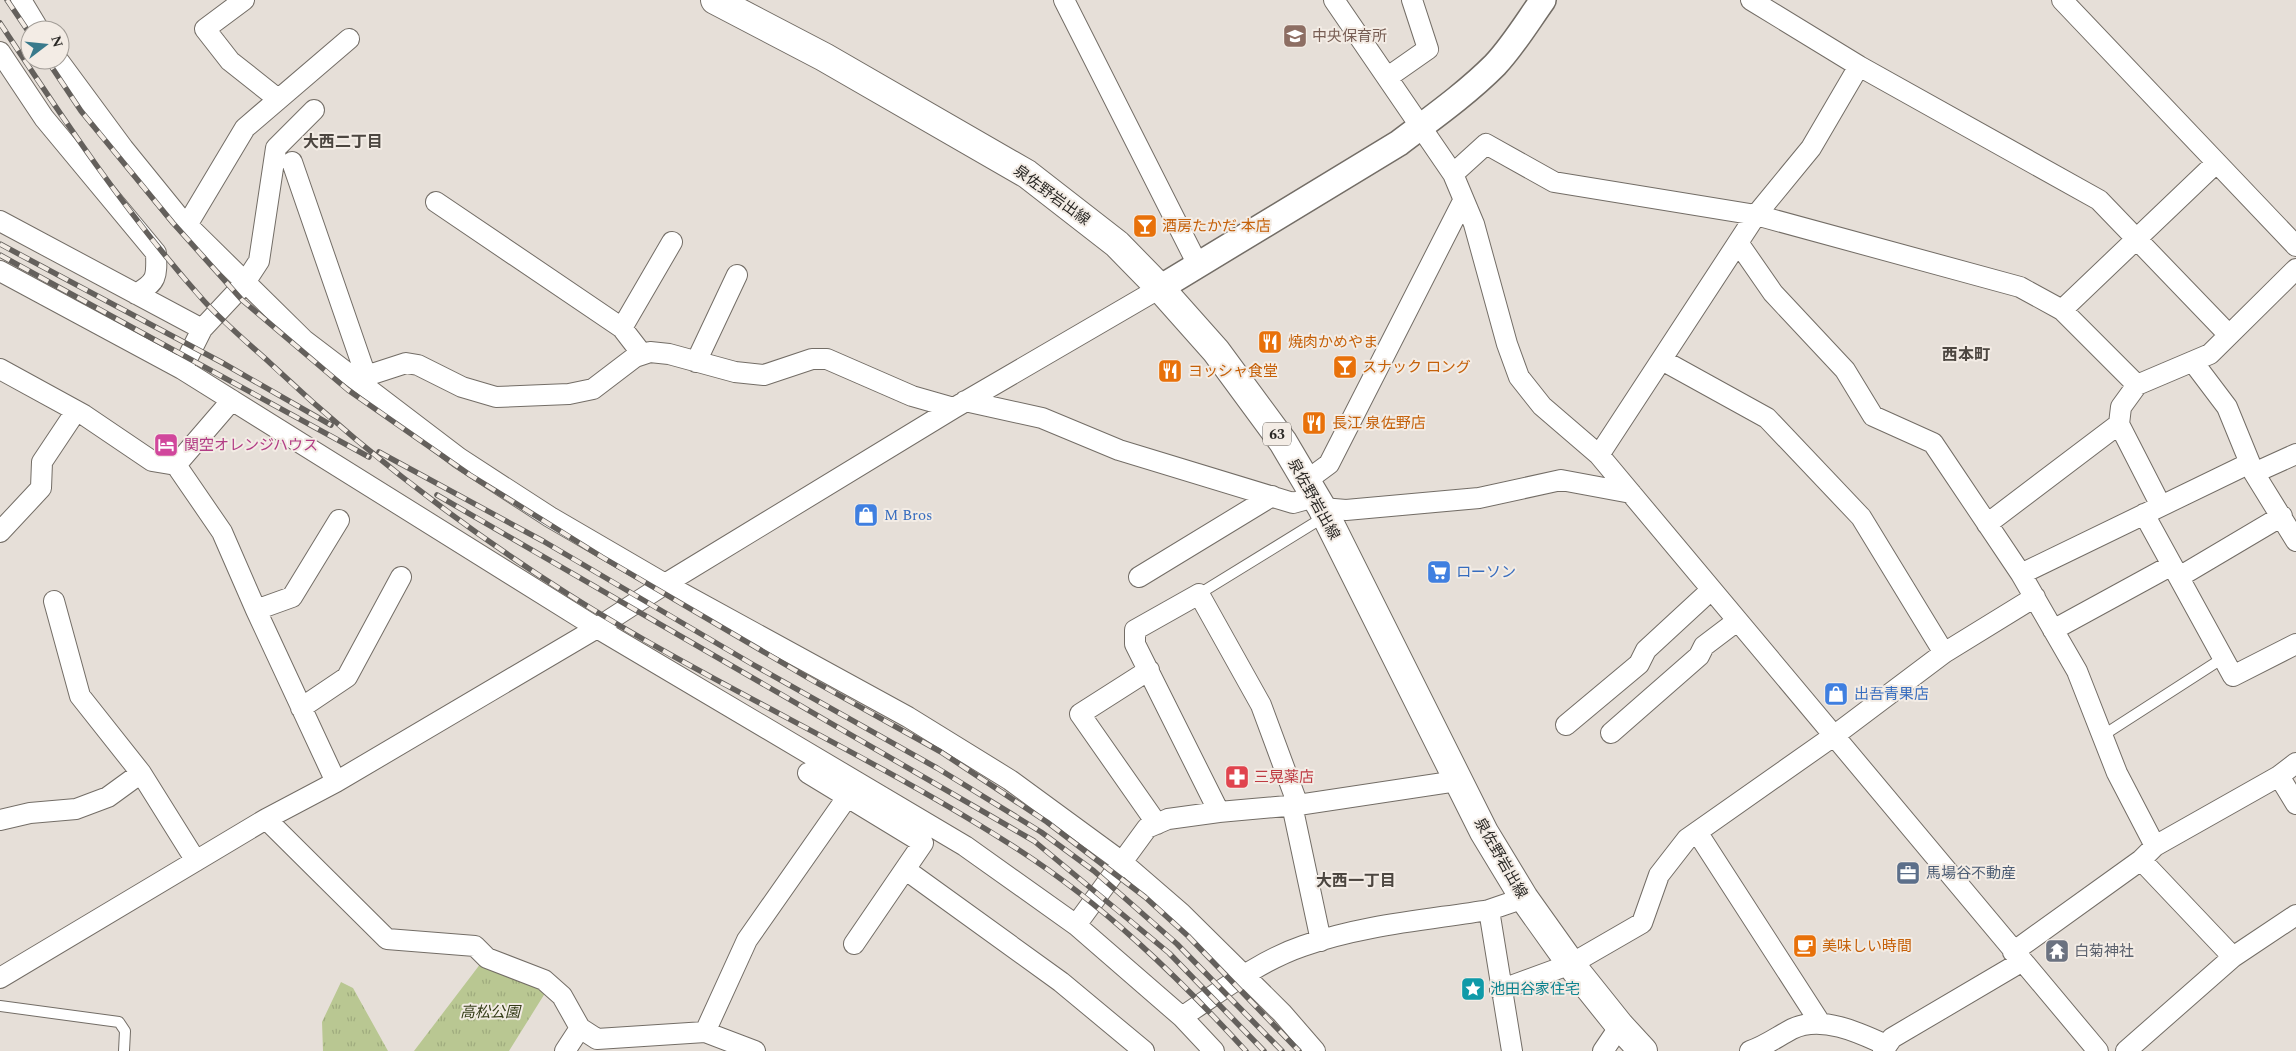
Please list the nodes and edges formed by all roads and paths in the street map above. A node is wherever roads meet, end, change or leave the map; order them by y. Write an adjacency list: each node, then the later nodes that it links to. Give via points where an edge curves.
1 (21, 0): 10 (street)
2 (244, 0): 16 (street, via 205,30 230,61)
3 (715, 0): 36 (main road, 泉佐野岩出線 / 63, via 824,57 1028,174 1117,244)
4 (1064, 0): 31 (street)
5 (1334, 0): 15 (street)
6 (1412, 0): 15 (street, via 1428,49)
7 (1543, 0): 18 (street, via 1496,63)
8 (1750, 0): 13 (street)
9 (2062, 0): 20 (street)
10 (33, 20)
11 (349, 39): 16 (street)
12 (0, 52): 37 (street, via 44,118 156,254 157,273 151,285)
13 (1859, 66): 24 (street, via 1811,148); 27 (street, via 2100,200)
14 (65, 70): 26 (street, via 123,148)
15 (1388, 77): 18 (street)
16 (278, 99): 26 (street, via 245,128)
17 (314, 110): 35 (street, via 276,148 259,262)
18 (1421, 126): 21 (street); 31 (street)
19 (292, 162): 48 (street)
20 (2216, 164): 27 (street); 30 (street)
21 (1453, 174): 22 (street); 24 (street, via 1486,144 1554,182)
22 (1463, 201): 55 (street, via 1474,224 1519,377 1542,406); 60 (street, via 1329,464)
23 (436, 202): 39 (street)
24 (1756, 215): 29 (street); 38 (street, via 2020,288)
25 (0, 221): 37 (street)
26 (187, 225): 35 (street)
27 (2136, 238): 38 (street); 41 (street)
28 (672, 242): 39 (street)
29 (1739, 244): 43 (street); 64 (street, via 1773,293 1845,370 1873,416 1933,443)
30 (2296, 246)
31 (1198, 265): 36 (street)
32 (2296, 268): 41 (street)
33 (0, 271): 47 (street)
34 (737, 275): 44 (street)
35 (244, 284): 40 (street); 48 (street, via 304,340)
36 (1160, 288): 51 (street); 60 (main road, 泉佐野岩出線 / 63, via 1216,351 1282,442)
37 (136, 294): 40 (street)
38 (2062, 310): 49 (street)
39 (622, 328): 42 (street)
40 (202, 329): 47 (street)
41 (2229, 335): 45 (street, via 2210,354)
42 (642, 354): 44 (street, via 669,354); 48 (street, via 593,389 569,394 496,397 462,387 418,365 406,363)
43 (1662, 360): 55 (street); 81 (street, via 1767,418 1861,517)
44 (696, 362): 51 (street, via 764,375 812,359 827,358 912,396)
45 (2193, 362): 49 (street); 57 (street, via 2227,407)
46 (0, 369): 52 (street)
47 (182, 369): 50 (street)
48 (364, 380): 71 (street, via 459,458 550,517)
49 (2137, 385): 53 (street, via 2121,407)
50 (232, 400): 56 (street); 78 (street)
51 (959, 404): 59 (street, via 1042,418 1119,450); 71 (street)
52 (76, 411): 56 (street, via 152,462); 65 (street, via 42,462 41,488)
53 (2119, 424): 61 (street); 64 (street)
54 (2296, 454): 57 (street)
55 (1599, 455): 58 (street)
56 (176, 465): 76 (street, via 222,532)
57 (2252, 468): 61 (street); 62 (street)
58 (1631, 493): 60 (street, via 1562,480 1479,498 1346,510); 72 (street)
59 (1272, 496): 60 (street, via 1292,503); 70 (street)
60 (1317, 501): 73 (lane); 93 (main road, 泉佐野岩出線 / 63)
61 (2153, 510): 67 (street); 68 (street)
62 (2282, 516): 66 (street); 67 (street)
63 (339, 520): 76 (street, via 292,597)
64 (1987, 524): 68 (street)
65 (0, 532)
66 (2296, 541)
67 (2175, 571): 79 (street); 82 (street)
68 (2021, 574): 74 (street)
69 (402, 576): 84 (street, via 347,677)
70 (1138, 577)
71 (665, 584): 78 (street); 106 (street, via 908,717 1010,780)
72 (1711, 590): 77 (street); 85 (street, via 1646,650 1639,664)
73 (1199, 594): 83 (street, via 1135,630 1134,644); 97 (street, via 1261,705)
74 (2035, 597): 79 (street); 81 (street)
75 (54, 601): 90 (street, via 80,696)
76 (256, 610): 84 (street)
77 (1737, 621): 86 (street, via 1704,646 1698,656); 87 (street)
78 (597, 628): 94 (street); 95 (street)
79 (2053, 630): 88 (street, via 2077,671)
80 (2296, 644): 82 (street, via 2233,676)
81 (1944, 653): 87 (street)
82 (2223, 658): 88 (lane)
83 (1149, 670): 98 (street); 101 (street, via 1080,714)
84 (301, 708): 94 (street)
85 (1566, 725)
86 (1611, 733)
87 (1835, 735): 102 (street); 114 (street)
88 (2102, 736): 103 (street, via 2117,773)
89 (2296, 763): 92 (street)
90 (141, 773): 100 (street, via 108,797 76,809 30,813); 105 (street)
91 (808, 773): 95 (street)
92 (2279, 776): 96 (street); 103 (street)
93 (1457, 781): 97 (street); 108 (main road, 泉佐野岩出線 / 63)
94 (336, 782): 99 (street)
95 (852, 789): 107 (street, via 924,843); 111 (street, via 965,846); 125 (street, via 747,940)
96 (2296, 804)
97 (1295, 805): 98 (street); 112 (street)
98 (1218, 812): 101 (street, via 1168,819)
99 (266, 819): 105 (street); 124 (street, via 387,939 475,946 486,958 544,980 562,996)
100 (0, 820)
101 (1157, 824): 106 (street, via 1147,828)
102 (1697, 832): 116 (street, via 1687,839 1659,875 1642,924); 122 (street)
103 (2155, 846): 104 (street)
104 (2141, 860): 114 (street); 115 (street)
105 (196, 861): 118 (street)
106 (1122, 862): 111 (street); 117 (street, via 1181,913)
107 (906, 870): 113 (street); 130 (street, via 1061,982)
108 (1524, 898): 109 (street); 116 (main road, 泉佐野岩出線 / 63)
109 (1489, 910): 112 (street, via 1350,933); 119 (street)
110 (2296, 915): 115 (street)
111 (1076, 925): 121 (street)
112 (1321, 941): 117 (street, via 1302,946)
113 (854, 944)
114 (2017, 957): 126 (street, via 1892,1038); 137 (street)
115 (2233, 957): 138 (street)
116 (1572, 964): 119 (street); 123 (main road, 泉佐野岩出線 / 63)
117 (1243, 976): 121 (street); 132 (street, via 1282,1013)
118 (0, 978)
119 (1500, 990): 133 (street)
120 (0, 1006): 127 (lane, via 119,1022 125,1031)
121 (1182, 1017): 131 (street)
122 (1821, 1024): 126 (street, via 1863,1035); 136 (street, via 1793,1028)
123 (1620, 1026): 134 (street); 135 (main road, 泉佐野岩出線 / 63)
124 (580, 1028): 125 (street, via 597,1039); 128 (street)
125 (704, 1032): 129 (street)
126 (1884, 1048)
127 (124, 1051)
128 (565, 1051)
129 (755, 1051)
130 (1144, 1051)
131 (1214, 1051)
132 (1315, 1051)
133 (1512, 1051)
134 (1603, 1051)
135 (1643, 1051)
136 (1750, 1051)
137 (2098, 1051)
138 (2126, 1051)

